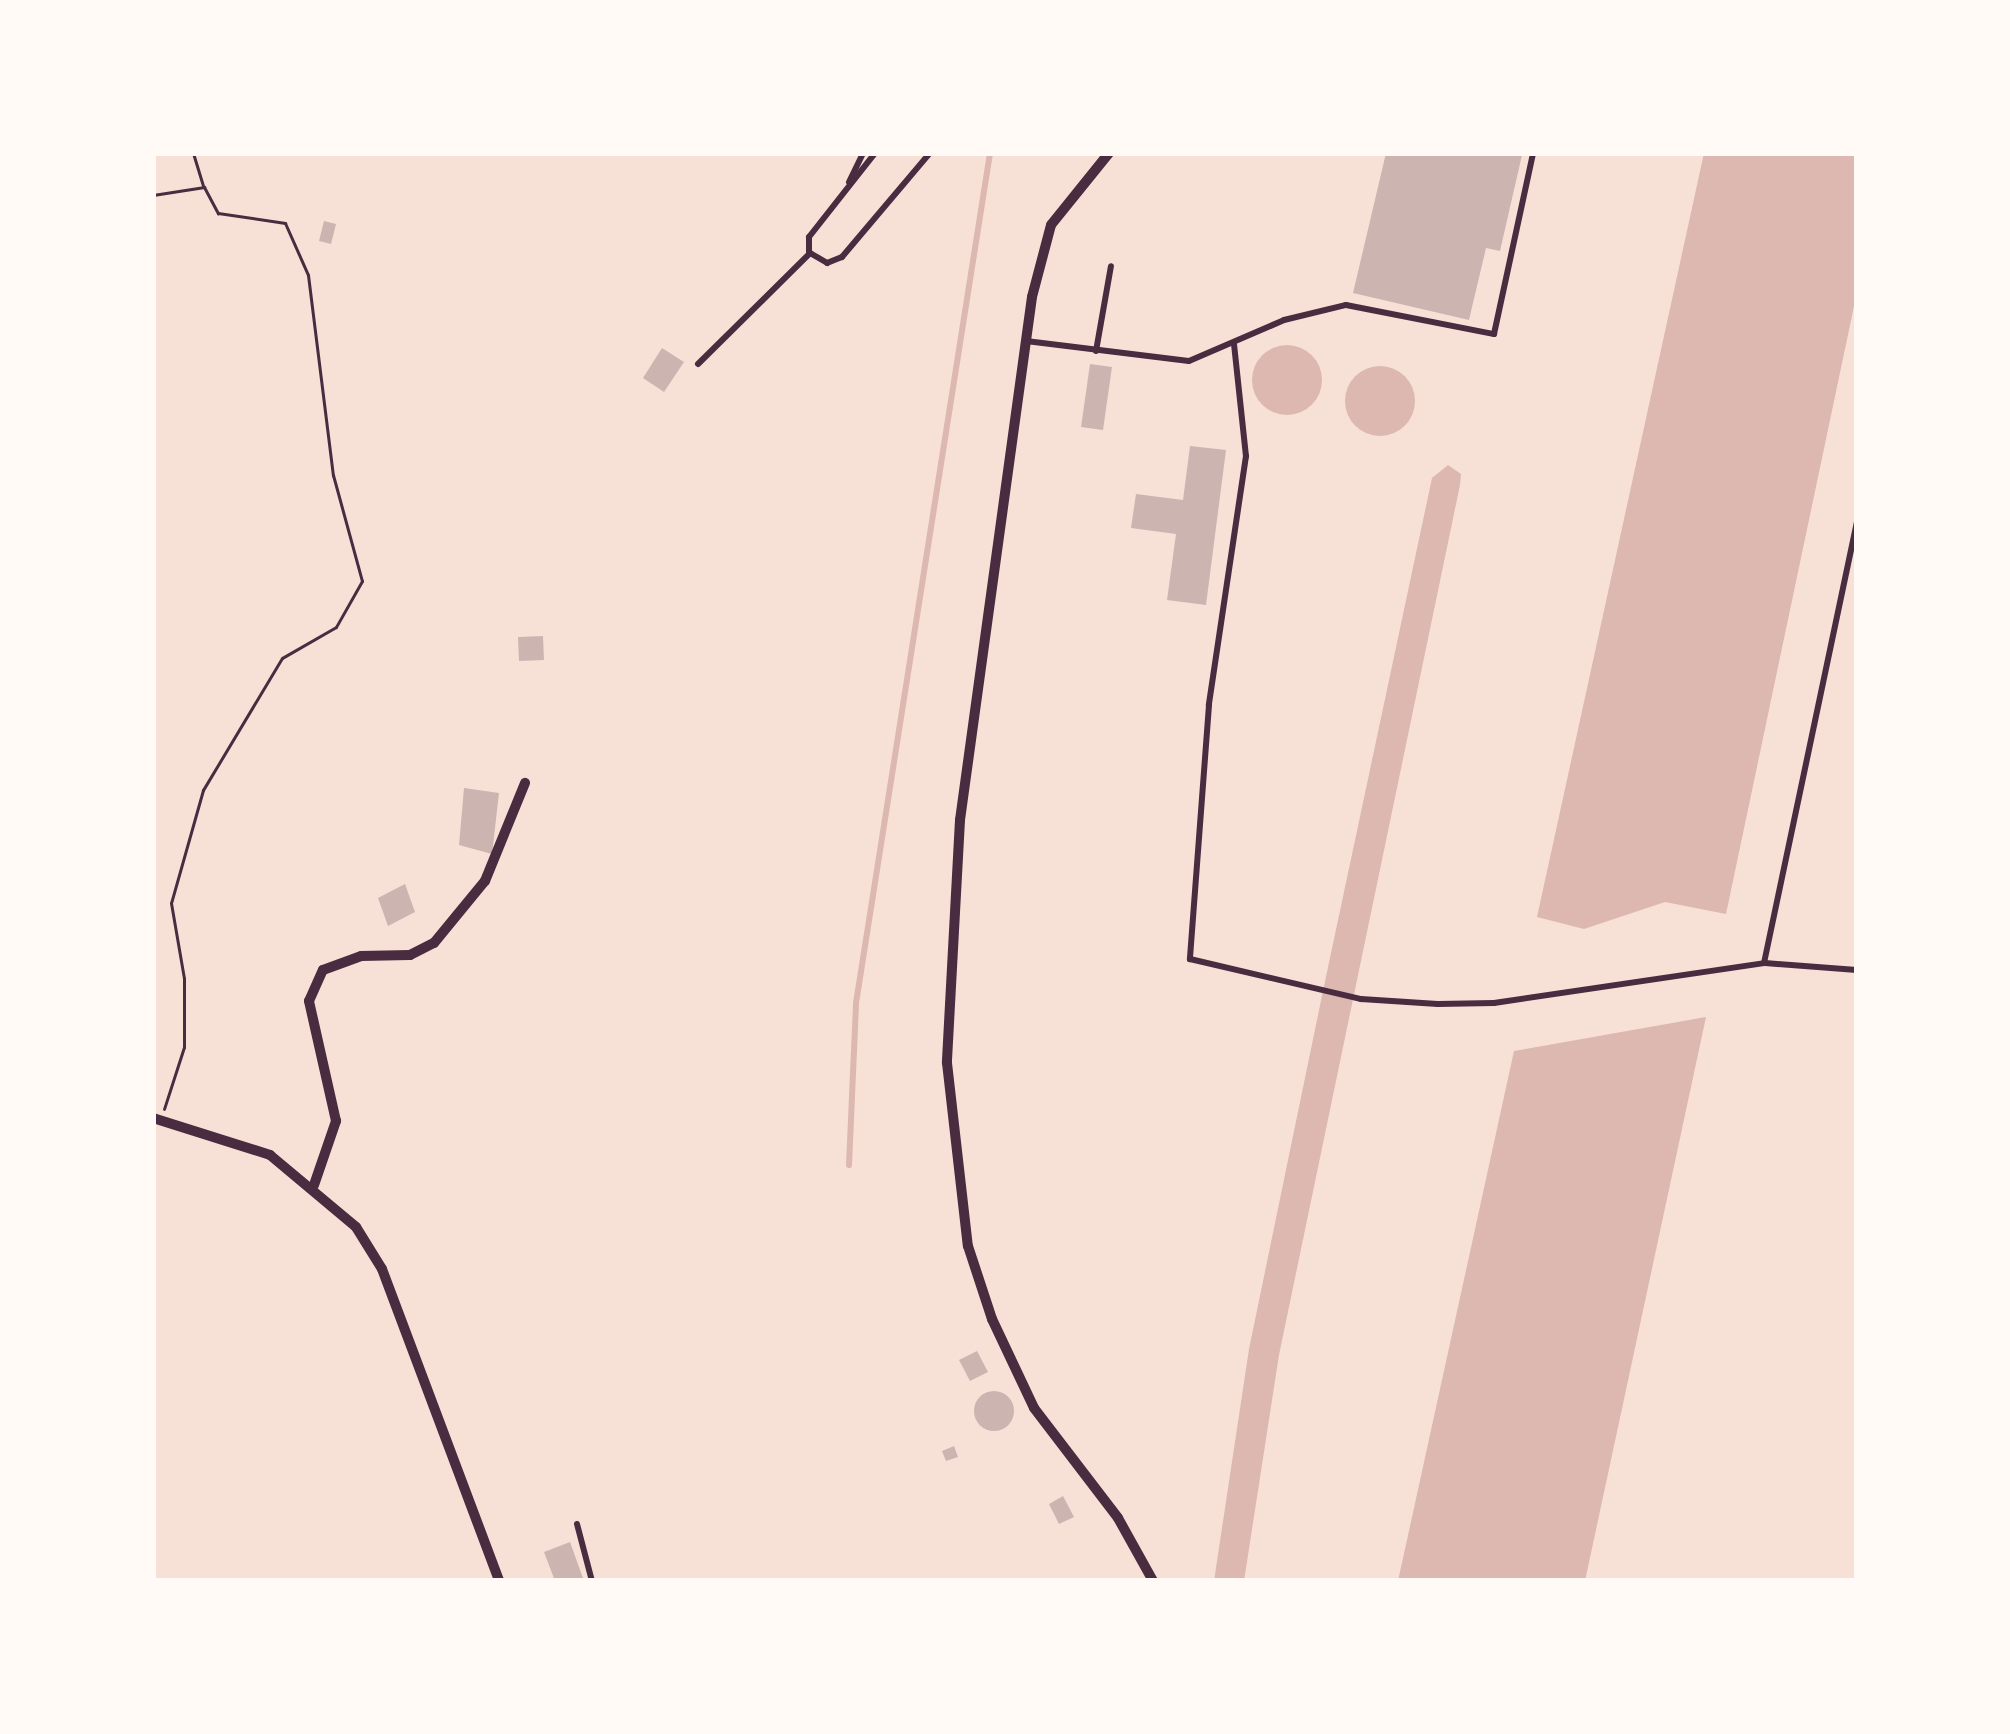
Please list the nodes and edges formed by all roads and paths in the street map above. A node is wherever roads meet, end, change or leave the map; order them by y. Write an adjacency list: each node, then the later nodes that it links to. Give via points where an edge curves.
1 (193, 153): 7 (path)
2 (863, 153): 8 (lane)
3 (875, 153): 8 (lane)
4 (930, 153): 10 (lane, via 842,257 827,263)
5 (1109, 153): 12 (street, via 1051,225)
6 (1533, 153): 13 (lane, via 1494,334 1346,305 1284,320)
7 (203, 187): 9 (path); 20 (path, via 218,213 285,224 308,275 333,475 362,581 336,627 282,658 203,790 171,903 184,978 184,1047)
8 (844, 192): 10 (lane, via 808,237)
9 (153, 195)
10 (809, 253): 15 (lane)
11 (1111, 266): 14 (lane)
12 (1026, 340): 14 (lane); 25 (street, via 947,960 956,1164 968,1246 1006,1355)
13 (1234, 344): 14 (lane, via 1189,361); 18 (lane, via 1246,456 1209,705 1190,958 1361,999 1494,1003)
14 (1096, 351)
15 (698, 364)
16 (1857, 523): 18 (lane)
17 (525, 784): 21 (street, via 485,881 434,944 410,956 361,956 323,970 309,1001 336,1121)
18 (1764, 963): 19 (lane)
19 (1857, 970)
20 (157, 1119): 21 (street, via 270,1155)
21 (314, 1185): 23 (street, via 356,1226 382,1269)
22 (577, 1525): 24 (lane)
23 (499, 1581)
24 (592, 1581)
25 (1153, 1581)

